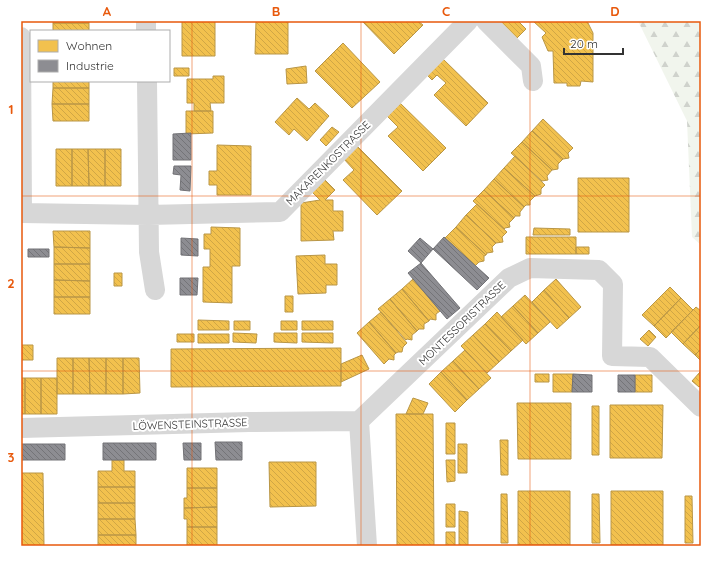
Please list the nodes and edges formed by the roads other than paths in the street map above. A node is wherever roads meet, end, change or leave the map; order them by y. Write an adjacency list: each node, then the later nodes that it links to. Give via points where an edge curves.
1 (468, 21): 7 (street, MAKARENKOSTRASSE, via 280,212)
2 (486, 21): 4 (street, via 531,66)
3 (21, 37): 6 (street)
4 (533, 81)
5 (147, 82): 7 (street)
6 (22, 214): 7 (street, MAKARENKOSTRASSE)
7 (148, 215): 8 (street, via 149,252)
8 (155, 290)
9 (701, 407): 10 (street, MONTESSORISTRASSE, via 650,357 612,356 613,284 599,270 530,268 509,278)
10 (359, 421): 11 (street, LÖWENSTEINSTRASSE); 12 (street)
11 (21, 428)
12 (367, 546)

